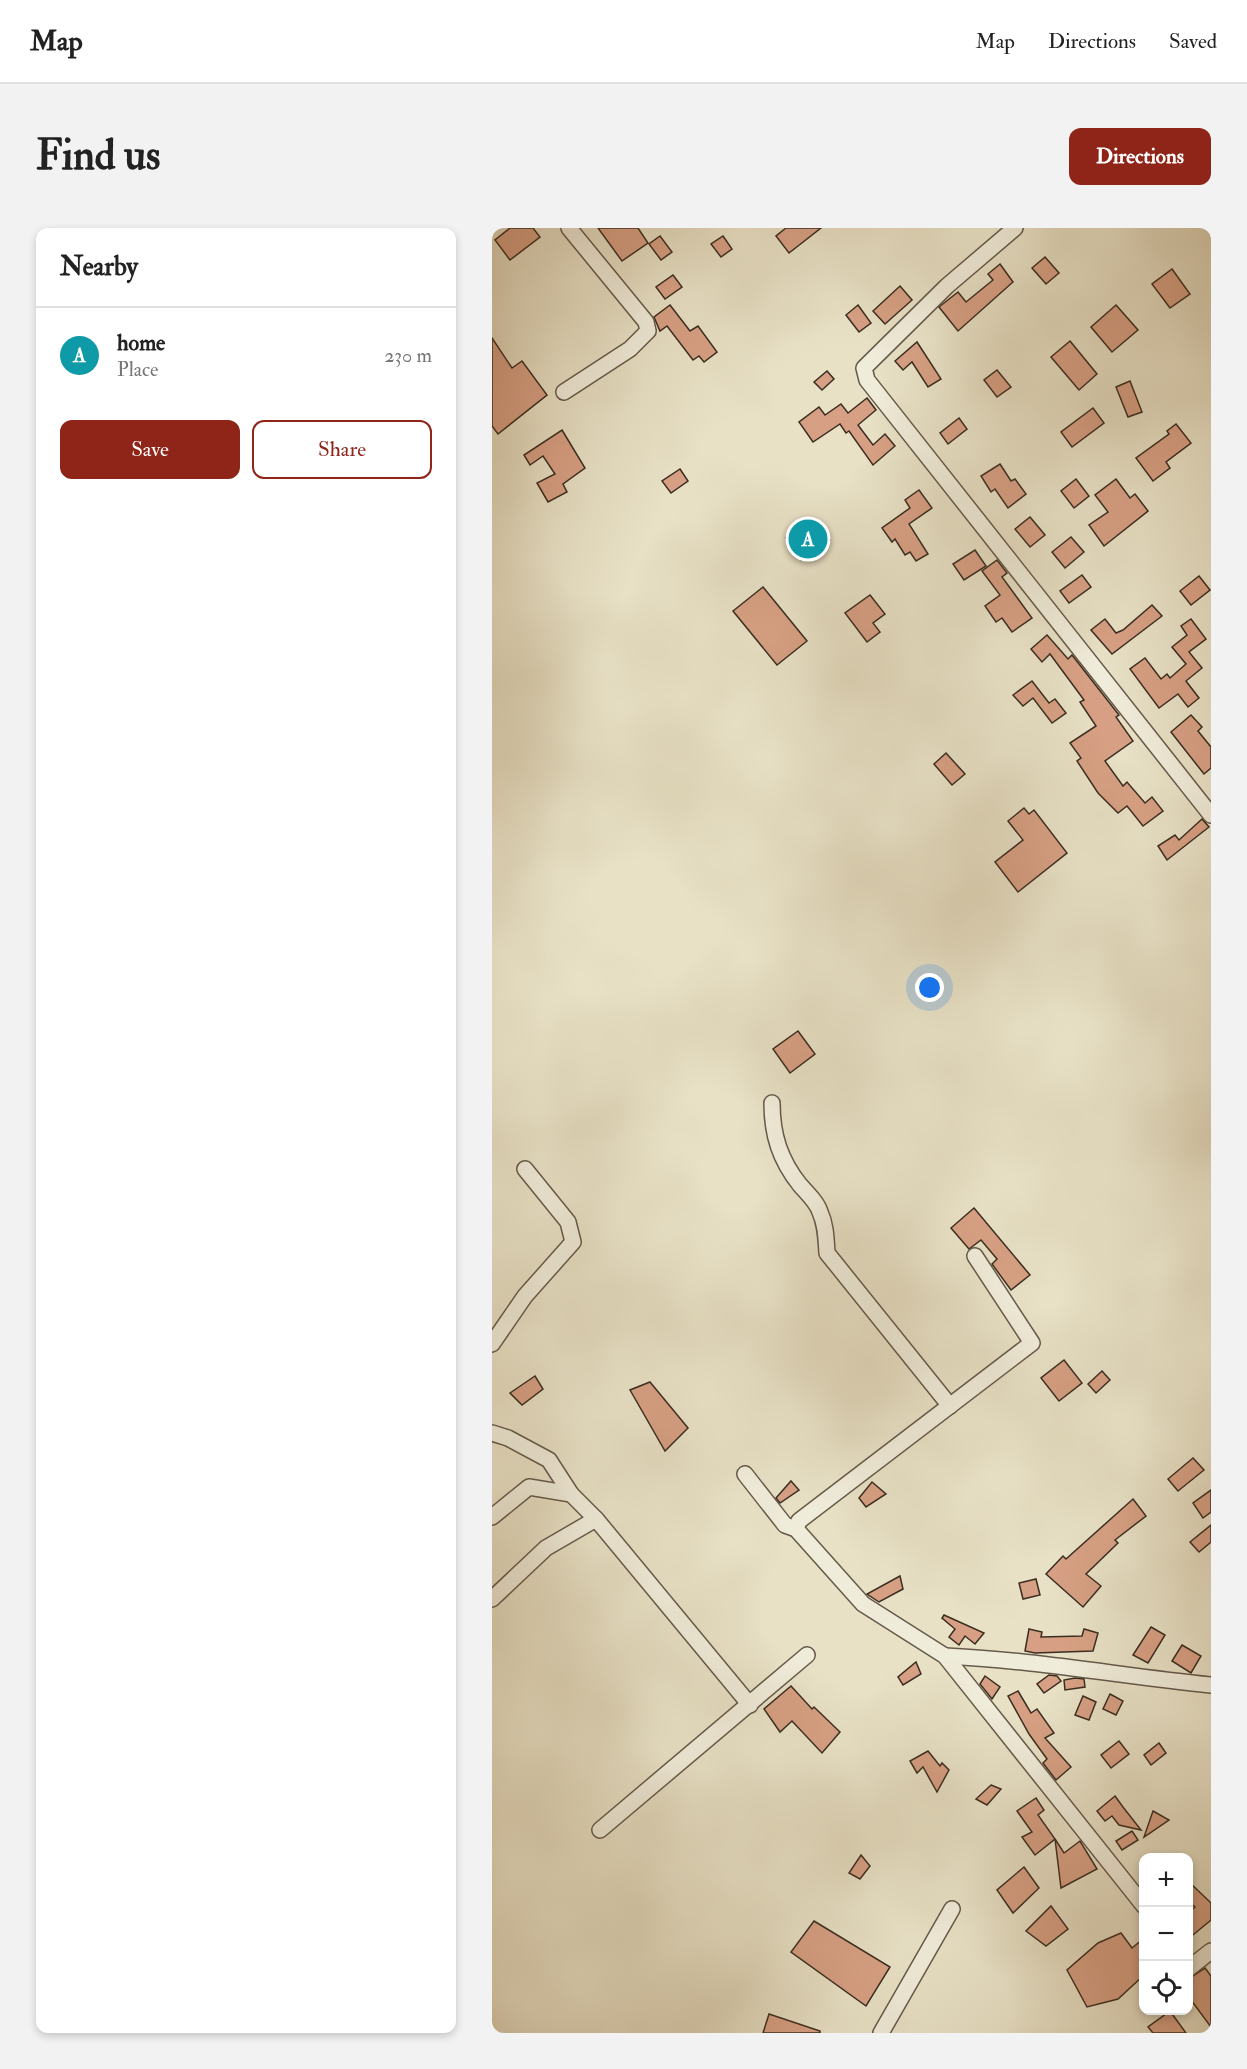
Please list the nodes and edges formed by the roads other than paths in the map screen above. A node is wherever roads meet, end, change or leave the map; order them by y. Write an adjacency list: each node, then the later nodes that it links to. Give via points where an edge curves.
1 (568, 228): 3 (street, via 646,322 648,331 630,349)
2 (1015, 228): 4 (street, via 947,286 864,368 867,380)
3 (564, 392)
4 (1211, 815)
5 (772, 1103): 9 (street, via 772,1130 778,1150 789,1172 820,1209 827,1254)
6 (525, 1169): 8 (street, via 568,1222 573,1242 525,1296)
7 (975, 1256): 9 (street, via 1032,1342)
8 (492, 1344)
9 (950, 1406): 15 (street, via 799,1521)
10 (492, 1433): 12 (street, via 549,1460)
11 (744, 1474): 15 (street, via 785,1525)
12 (571, 1494): 13 (street, via 529,1487); 14 (street)
13 (492, 1516)
14 (596, 1519): 16 (street, via 546,1548); 20 (street)
15 (796, 1529): 18 (street, via 863,1604)
16 (494, 1593)
17 (807, 1655): 20 (street)
18 (945, 1656): 19 (street, via 1014,1659); 22 (street)
19 (1211, 1685)
20 (750, 1705): 21 (street)
21 (600, 1830)
22 (1139, 1901)
23 (952, 1909): 26 (street)
24 (1211, 1951): 25 (street)
25 (1193, 1963)
26 (880, 2033)

